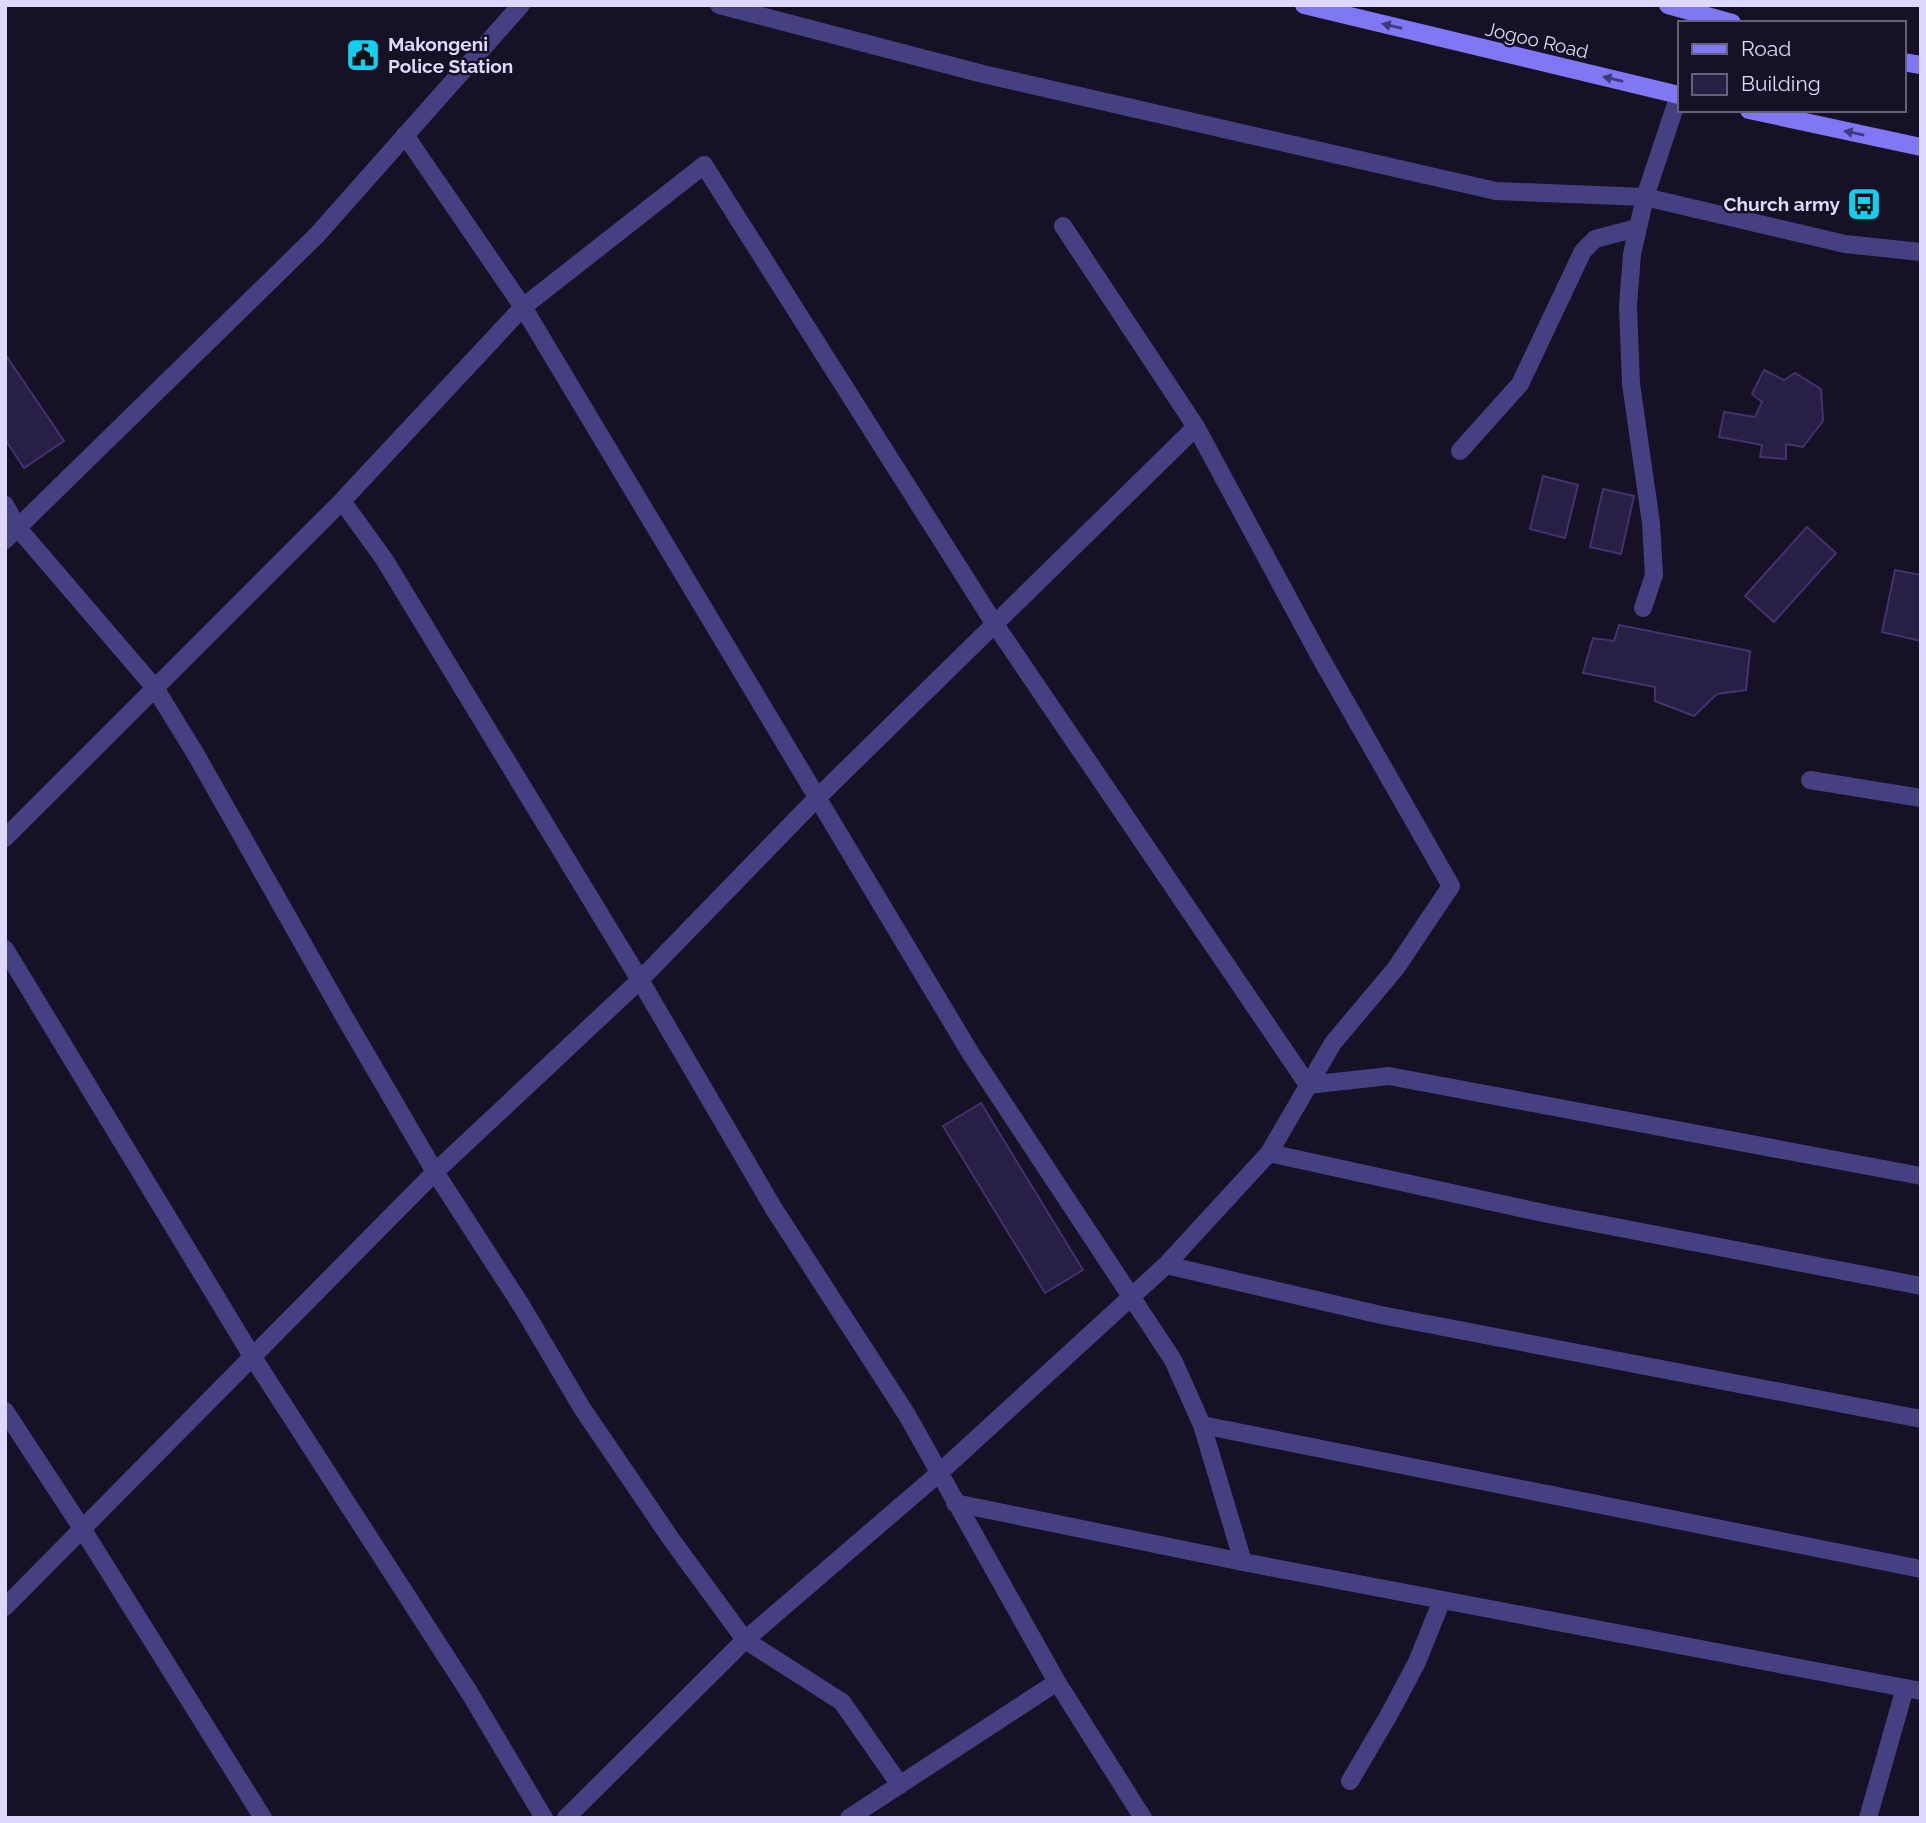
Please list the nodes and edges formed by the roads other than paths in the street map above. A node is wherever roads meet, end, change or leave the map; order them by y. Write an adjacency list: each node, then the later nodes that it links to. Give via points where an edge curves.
1 (521, 5): 9 (street)
2 (719, 5): 11 (street, via 983,74 1496,191)
3 (1304, 5): 6 (main road, Jogoo Road, one-way to 3)
4 (1668, 5): 5 (main road)
5 (1725, 21)
6 (1678, 95)
7 (1678, 98): 11 (street)
8 (1758, 112): 10 (main road, one-way to 8)
9 (405, 135): 15 (street); 20 (street, via 317,234)
10 (1921, 147)
11 (1644, 197): 13 (street); 14 (street, via 1845,244)
12 (1063, 226): 16 (street)
13 (1637, 228): 17 (street, via 1595,239 1583,251 1520,384); 21 (street, via 1628,306 1631,384 1654,575)
14 (1921, 252)
15 (523, 307): 18 (street); 22 (street, via 704,165); 26 (street)
16 (1196, 427): 22 (street); 30 (street, via 1451,886 1396,968 1333,1043)
17 (1460, 451)
18 (342, 501): 23 (street); 29 (street, via 384,559)
19 (5, 505): 20 (street)
20 (11, 534): 23 (street)
21 (1643, 608)
22 (994, 623): 26 (street); 30 (street)
23 (156, 688): 27 (street); 32 (street)
24 (1810, 779): 25 (street)
25 (1921, 798)
26 (816, 799): 29 (street); 36 (street, via 971,1054)
27 (5, 838)
28 (5, 949): 37 (street)
29 (640, 980): 32 (street); 41 (street, via 774,1209 907,1415)
30 (1308, 1085): 31 (street); 33 (street, via 1389,1076)
31 (1269, 1153): 34 (street); 35 (street, via 1548,1214)
32 (435, 1172): 37 (street); 48 (street, via 582,1408)
33 (1921, 1176)
34 (1166, 1265): 36 (street); 39 (street, via 1381,1315)
35 (1921, 1286)
36 (1129, 1298): 40 (street, via 1173,1360); 41 (street)
37 (252, 1356): 43 (street); 54 (street, via 462,1681)
38 (5, 1411): 43 (street)
39 (1921, 1419)
40 (1202, 1425): 44 (street); 45 (street)
41 (938, 1474): 42 (street); 48 (street)
42 (955, 1503): 44 (street); 49 (street)
43 (83, 1530): 47 (street); 53 (street)
44 (1243, 1562): 46 (street)
45 (1921, 1569)
46 (1442, 1600): 50 (street); 51 (street, via 1417,1662)
47 (5, 1607)
48 (745, 1640): 52 (street, via 842,1702); 55 (street)
49 (1057, 1682): 52 (street); 57 (street)
50 (1913, 1690): 58 (street)
51 (1350, 1781)
52 (900, 1785): 56 (street)
53 (263, 1818)
54 (544, 1818)
55 (566, 1818)
56 (849, 1818)
57 (1143, 1818)
58 (1868, 1818)

